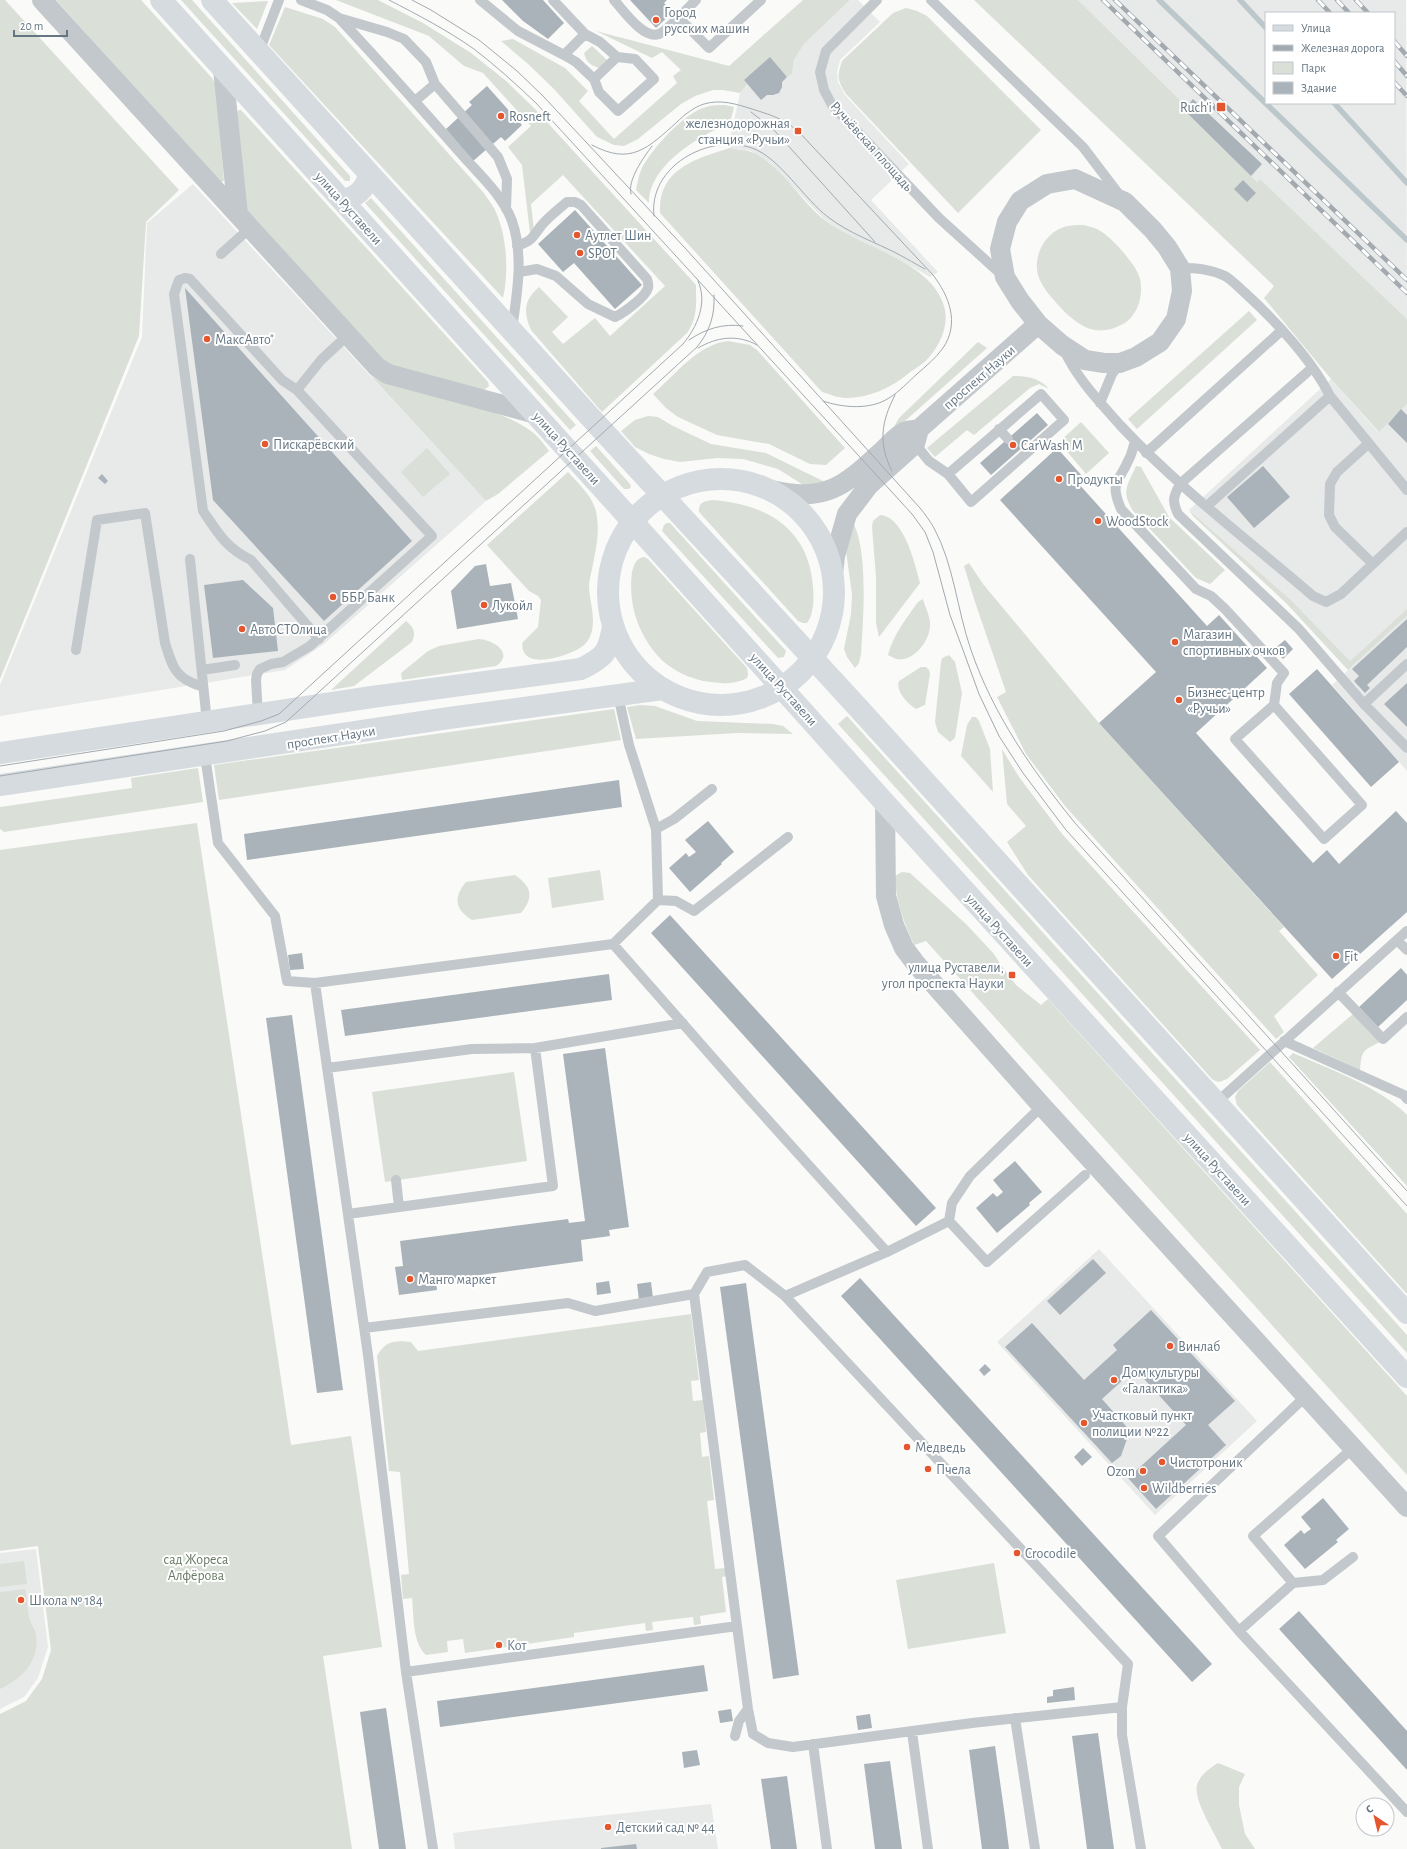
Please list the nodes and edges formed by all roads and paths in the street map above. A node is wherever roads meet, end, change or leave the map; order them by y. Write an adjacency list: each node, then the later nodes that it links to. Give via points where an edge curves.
1 (42, 0): 27 (street)
2 (161, 0): 19 (main road, улица Руставели)
3 (212, 0): 16 (main road)
4 (279, 0): 16 (lane)
5 (301, 0): 14 (lane, via 327,10)
6 (480, 0): 17 (lane, via 518,31)
7 (553, 0): 15 (lane)
8 (614, 0): 13 (lane, via 642,31 650,35 660,34)
9 (696, 0): 13 (lane)
10 (761, 0): 13 (lane, via 709,48)
11 (877, 0): 32 (lane, Ручьёвская площадь, via 826,51 820,72 824,90 832,105 939,218)
12 (931, 0): 25 (lane, Ручьёвская площадь, via 1083,147)
13 (678, 17)
14 (339, 18): 21 (lane, via 404,39 426,62); 22 (lane)
15 (585, 34): 17 (lane); 18 (lane, via 600,42)
16 (259, 52): 23 (main road)
17 (564, 55): 20 (lane, via 576,62)
18 (617, 57): 20 (lane); 20 (lane, via 635,59 654,79 618,111 599,92)
19 (223, 69): 24 (main road, улица Руставели); 27 (street)
20 (594, 79)
21 (435, 84): 22 (lane); 26 (lane, via 498,157 507,179)
22 (415, 101): 26 (lane, via 496,193)
23 (370, 175): 24 (main road, via 360,193); 34 (main road)
24 (342, 200): 43 (main road, улица Руставели)
25 (1125, 202): 30 (street, Ручьёвская площадь, via 1153,230); 32 (street, Ручьёвская площадь, via 1075,179 1047,184 1020,201 1007,222 1000,250)
26 (506, 208): 28 (lane, via 512,221)
27 (244, 221): 29 (lane); 36 (street)
28 (517, 246): 31 (lane); 31 (lane, via 529,242 541,226 567,202 575,202 581,205 648,279 649,286 623,314 615,317 588,304 556,276 537,269)
29 (221, 254)
30 (1180, 268): 35 (lane, via 1210,269 1227,277); 38 (street, Ручьёвская площадь, via 1182,291 1176,319 1160,342)
31 (519, 272): 34 (lane)
32 (1005, 277): 33 (street, Ручьёвская площадь)
33 (1038, 324): 37 (street, Ручьёвская площадь); 45 (street, проспект Науки)
34 (512, 331): 54 (main road)
35 (1281, 331): 39 (lane); 49 (lane)
36 (348, 335): 40 (lane, via 320,360); 43 (street, via 377,367 388,374)
37 (1062, 345): 38 (street, Ручьёвская площадь, via 1085,360); 42 (lane, via 1072,368)
38 (1120, 363): 42 (lane, via 1112,374)
39 (1312, 368): 41 (lane); 51 (lane)
40 (297, 390): 62 (lane, via 432,536); 62 (lane, via 282,380 190,280 179,280 174,294 203,511 220,536 235,552 251,560)
41 (1330, 396): 48 (lane); 55 (lane)
42 (1100, 403): 47 (lane)
43 (536, 414): 56 (main road, улица Руставели)
44 (999, 430): 46 (lane); 50 (lane); 50 (lane, via 1041,394 1064,420 1021,454 971,502)
45 (917, 436): 50 (lane, via 929,461); 52 (street, проспект Науки, via 904,432 840,486 810,494); 60 (street, проспект Науки, via 869,485 848,514 835,556)
46 (1008, 439)
47 (1135, 441): 49 (lane); 74 (lane, via 1129,460 1115,487 1115,495 1121,509 1196,589 1211,596 1225,609 1284,674 1277,683)
48 (1368, 444): 53 (lane); 59 (lane, via 1337,472 1330,484 1329,514 1335,527)
49 (1146, 452): 51 (lane)
50 (948, 474)
51 (1180, 484): 55 (lane); 73 (lane, via 1173,503 1178,514 1298,628)
52 (771, 490): 54 (main road, проспект Науки, via 745,481 717,478 689,483); 60 (main road, проспект Науки, via 796,507 812,525 824,546)
53 (1407, 490)
54 (661, 494): 56 (main road, проспект Науки); 64 (main road)
55 (1207, 506): 59 (lane, via 1313,596 1326,602 1341,594)
56 (632, 521): 61 (main road, проспект Науки, via 618,544 609,572 608,600); 70 (main road, улица Руставели)
57 (1407, 532): 59 (lane)
58 (190, 559): 67 (lane)
59 (1373, 564)
60 (833, 575): 64 (main road, проспект Науки, via 834,597 831,618 824,639)
61 (613, 627): 68 (main road, проспект Науки, via 609,649 596,662 581,669); 71 (main road, проспект Науки, via 624,652 632,662 641,673)
62 (319, 639): 75 (lane, via 283,662 260,669 256,680)
63 (76, 650): 69 (lane, via 97,520 145,513 165,643 172,664 182,680)
64 (812, 658): 70 (main road, проспект Науки); 99 (main road)
65 (1407, 664): 73 (lane)
66 (235, 665): 67 (lane)
67 (202, 670): 69 (lane)
68 (444, 686): 75 (main road, проспект Науки); 76 (main road)
69 (203, 687): 77 (lane)
70 (782, 687): 71 (main road, проспект Науки, via 753,700 722,705 691,701); 83 (main road, улица Руставели)
71 (663, 689): 72 (main road, проспект Науки)
72 (618, 695): 76 (main road, проспект Науки); 84 (lane, via 629,745)
73 (1364, 704): 78 (lane)
74 (1274, 705): 74 (lane, via 1235,739 1324,839 1362,805)
75 (258, 715): 77 (main road, проспект Науки)
76 (450, 718): 80 (main road, проспект Науки)
77 (207, 722): 79 (main road, проспект Науки)
78 (1407, 748)
79 (0, 752)
80 (205, 756): 81 (main road, проспект Науки); 91 (lane, via 218,843 275,916 286,981)
81 (0, 785)
82 (712, 789): 84 (lane, via 674,819)
83 (885, 803): 100 (street, via 886,896 904,948); 111 (main road, улица Руставели)
84 (656, 829): 86 (lane)
85 (788, 837): 86 (lane, via 694,912 676,901)
86 (658, 900): 89 (lane)
87 (1407, 931): 88 (lane)
88 (1397, 940): 90 (lane); 92 (lane)
89 (613, 944): 91 (lane); 94 (lane)
90 (1407, 950)
91 (315, 983): 97 (lane)
92 (1338, 992): 93 (lane, via 1383,1039); 95 (lane)
93 (1407, 1017)
94 (683, 1023): 96 (lane); 106 (lane)
95 (1284, 1041): 98 (lane, via 1404,1095); 99 (lane)
96 (535, 1048): 97 (lane, via 472,1049); 103 (lane, via 553,1186)
97 (327, 1068): 104 (lane)
98 (1407, 1099)
99 (1216, 1103): 109 (main road)
100 (1042, 1106): 105 (lane, via 970,1176 952,1203); 112 (street)
101 (1085, 1175): 105 (lane, via 987,1262)
102 (396, 1180): 103 (lane)
103 (399, 1207): 104 (lane)
104 (348, 1214): 110 (lane)
105 (949, 1221): 106 (lane)
106 (887, 1252): 108 (lane)
107 (694, 1294): 108 (lane, via 707,1272 745,1265); 110 (lane, via 595,1311 568,1302); 117 (lane)
108 (785, 1296): 120 (lane, via 1128,1664)
109 (1407, 1313)
110 (364, 1328): 119 (lane)
111 (1407, 1377)
112 (1306, 1396): 113 (street); 118 (lane, via 1158,1536)
113 (1353, 1448): 114 (street); 116 (lane, via 1253,1536)
114 (1407, 1507)
115 (1353, 1557): 116 (lane, via 1323,1580)
116 (1293, 1583): 118 (lane)
117 (737, 1626): 119 (lane); 121 (lane)
118 (1239, 1631): 126 (lane)
119 (406, 1672): 127 (lane)
120 (1122, 1707): 122 (lane); 131 (lane, via 1122,1735)
121 (748, 1709): 124 (lane, via 739,1721); 125 (lane, via 753,1734 768,1743 793,1747)
122 (1015, 1718): 123 (lane); 130 (lane)
123 (912, 1732): 125 (lane); 129 (lane)
124 (735, 1736)
125 (813, 1744): 128 (lane)
126 (1407, 1812)
127 (433, 1849)
128 (827, 1849)
129 (928, 1849)
130 (1035, 1849)
131 (1141, 1849)

